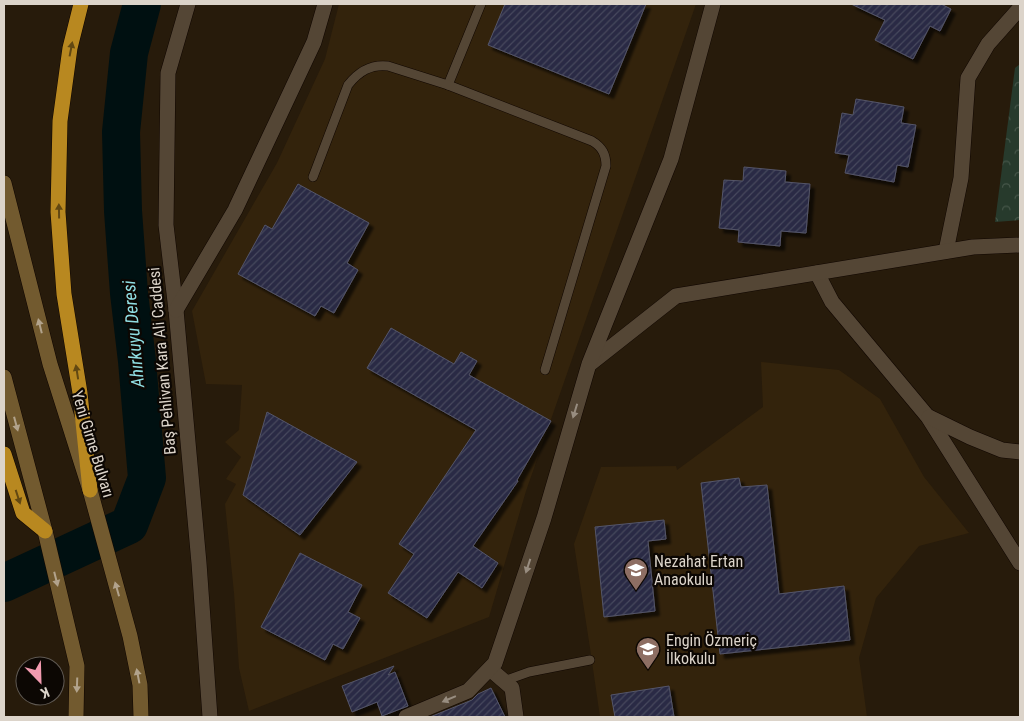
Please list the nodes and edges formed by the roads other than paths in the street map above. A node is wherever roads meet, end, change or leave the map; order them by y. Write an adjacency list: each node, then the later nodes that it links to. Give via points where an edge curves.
1 (81, 4): 20 (highway, one-way to 1, via 80,393 64,294 58,212 60,121 70,48)
2 (188, 4): 13 (street, Baş Pehlivan Kara Ali Caddesi, via 168,73 166,225)
3 (325, 4): 13 (street, via 314,42 235,210)
4 (481, 4): 7 (lane)
5 (714, 4): 14 (street, via 671,159)
6 (1020, 8): 11 (street, via 988,44 968,78 961,178)
7 (448, 85): 8 (lane, via 388,66 372,66 358,73 348,85); 15 (lane, via 592,141 606,158)
8 (313, 177)
9 (4, 183): 20 (main road, Yeni Girne Bulvarı, one-way to 9, via 50,364)
10 (1020, 245): 11 (street)
11 (946, 251): 12 (street)
12 (817, 273): 14 (street, via 676,296); 17 (street, via 832,302)
13 (176, 310): 26 (street, Baş Pehlivan Kara Ali Caddesi, via 199,563)
14 (589, 364): 24 (street, one-way to 24, via 544,518 495,664)
15 (545, 370)
16 (4, 377): 21 (main road, one-way to 21)
17 (928, 417): 18 (street, via 1002,450); 22 (street)
18 (1020, 452)
19 (4, 454): 21 (highway, one-way to 21, via 23,513)
20 (90, 490): 28 (main road, Yeni Girne Bulvarı, one-way to 20, via 140,685 130,636)
21 (45, 531): 27 (main road, one-way to 27, via 77,666)
22 (1020, 564)
23 (590, 660): 25 (lane, via 529,672)
24 (490, 669): 25 (street); 29 (street, one-way to 29, via 468,691)
25 (504, 681): 30 (street, via 512,688)
26 (205, 716)
27 (76, 717)
28 (141, 717)
29 (406, 717)
30 (516, 717)

